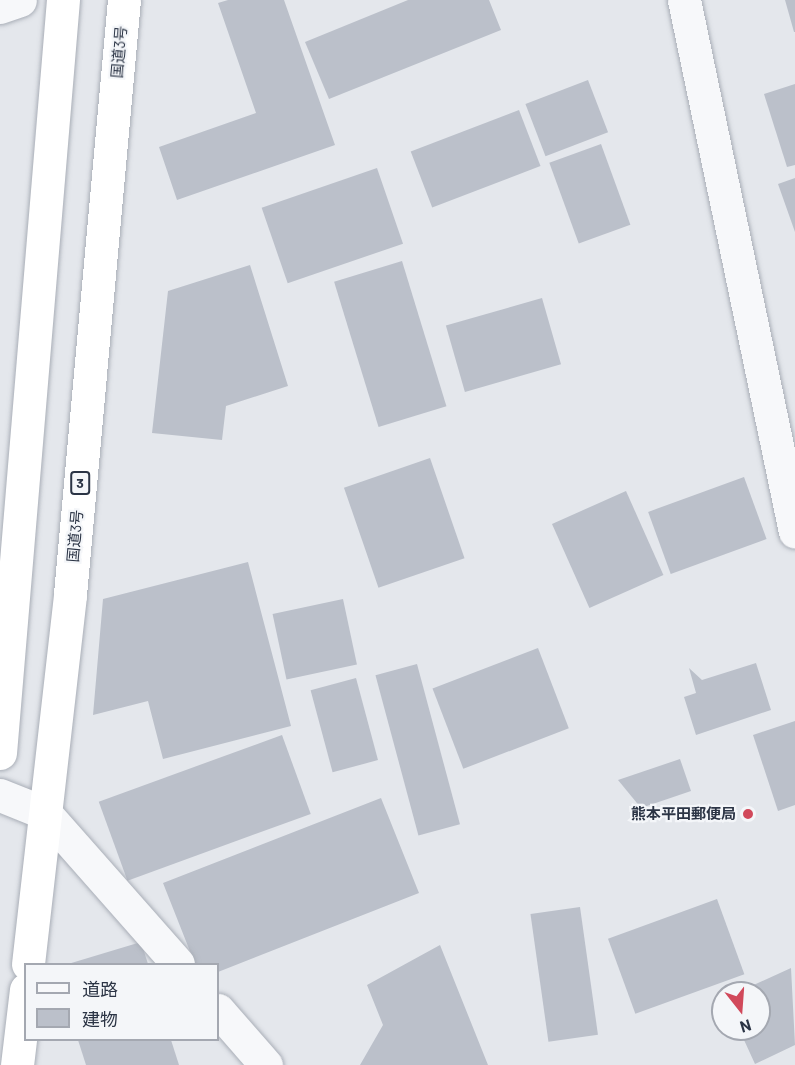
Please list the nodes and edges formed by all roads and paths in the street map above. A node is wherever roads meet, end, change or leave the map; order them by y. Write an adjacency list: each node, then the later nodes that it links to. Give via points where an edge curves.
1 (20, 0): 5 (street)
2 (63, 0): 7 (highway)
3 (124, 0): 10 (highway, 国道3号 / 3)
4 (684, 0): 6 (street)
5 (0, 7)
6 (795, 532)
7 (9, 570): 8 (highway)
8 (0, 753)
9 (0, 795): 10 (street)
10 (45, 813): 11 (highway, 国道3号 / 3); 12 (street)
11 (28, 963)
12 (177, 963)
13 (24, 1007): 15 (highway)
14 (219, 1011): 16 (street)
15 (17, 1065)
16 (266, 1065)

